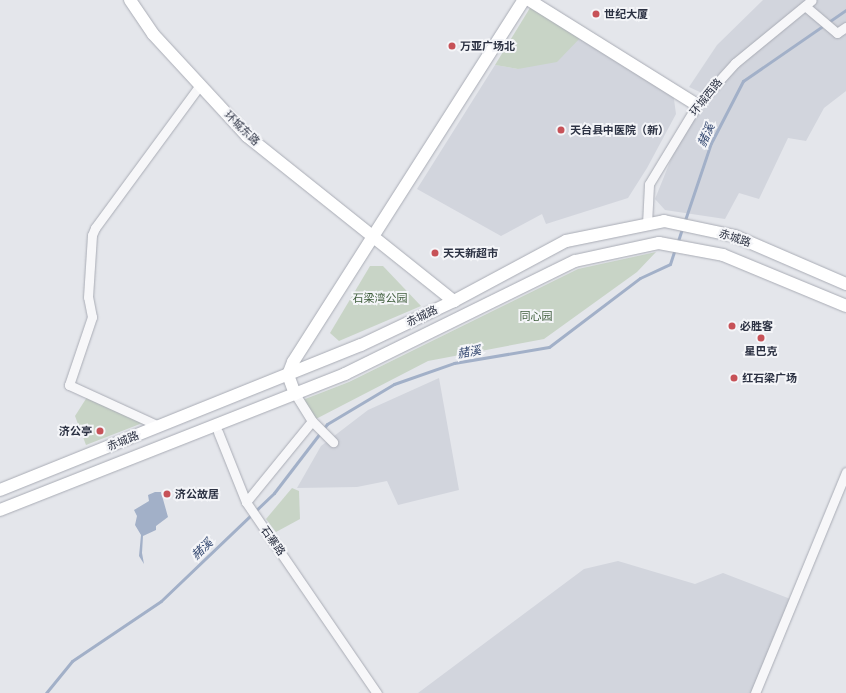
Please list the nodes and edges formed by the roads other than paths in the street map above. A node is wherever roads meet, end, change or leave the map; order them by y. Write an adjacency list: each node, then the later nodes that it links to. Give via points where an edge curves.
1 (130, 0): 6 (main road, 环城东路, via 153,34)
2 (524, 0): 9 (main road)
3 (529, 0): 7 (main road)
4 (809, 3): 5 (street, via 837,33); 7 (street, 环城西路, via 735,63)
5 (846, 27)
6 (200, 85): 9 (main road, 环城东路, via 247,136); 16 (street, via 95,228 92,235 88,297 92,317 69,385)
7 (697, 105): 8 (street, 环城西路, via 649,184)
8 (647, 224): 10 (main road, 赤城路, via 664,222 735,236); 11 (main road, 赤城路, via 566,241)
9 (374, 236): 11 (main road, 环城东路); 13 (main road, via 293,362)
10 (846, 284)
11 (454, 301): 13 (main road, 赤城路, via 361,346)
12 (846, 306): 14 (main road, 赤城路, via 723,255 659,243 575,261 345,374)
13 (288, 375): 14 (main road); 16 (main road, 赤城路)
14 (295, 394): 15 (street); 22 (main road, 赤城路)
15 (312, 420): 18 (street); 21 (street)
16 (159, 426): 20 (main road, 赤城路)
17 (218, 432): 21 (street, 石寨路)
18 (333, 442)
19 (846, 472): 24 (street)
20 (0, 490)
21 (246, 502): 23 (street, 石寨路)
22 (0, 510)
23 (377, 693)
24 (755, 693)

